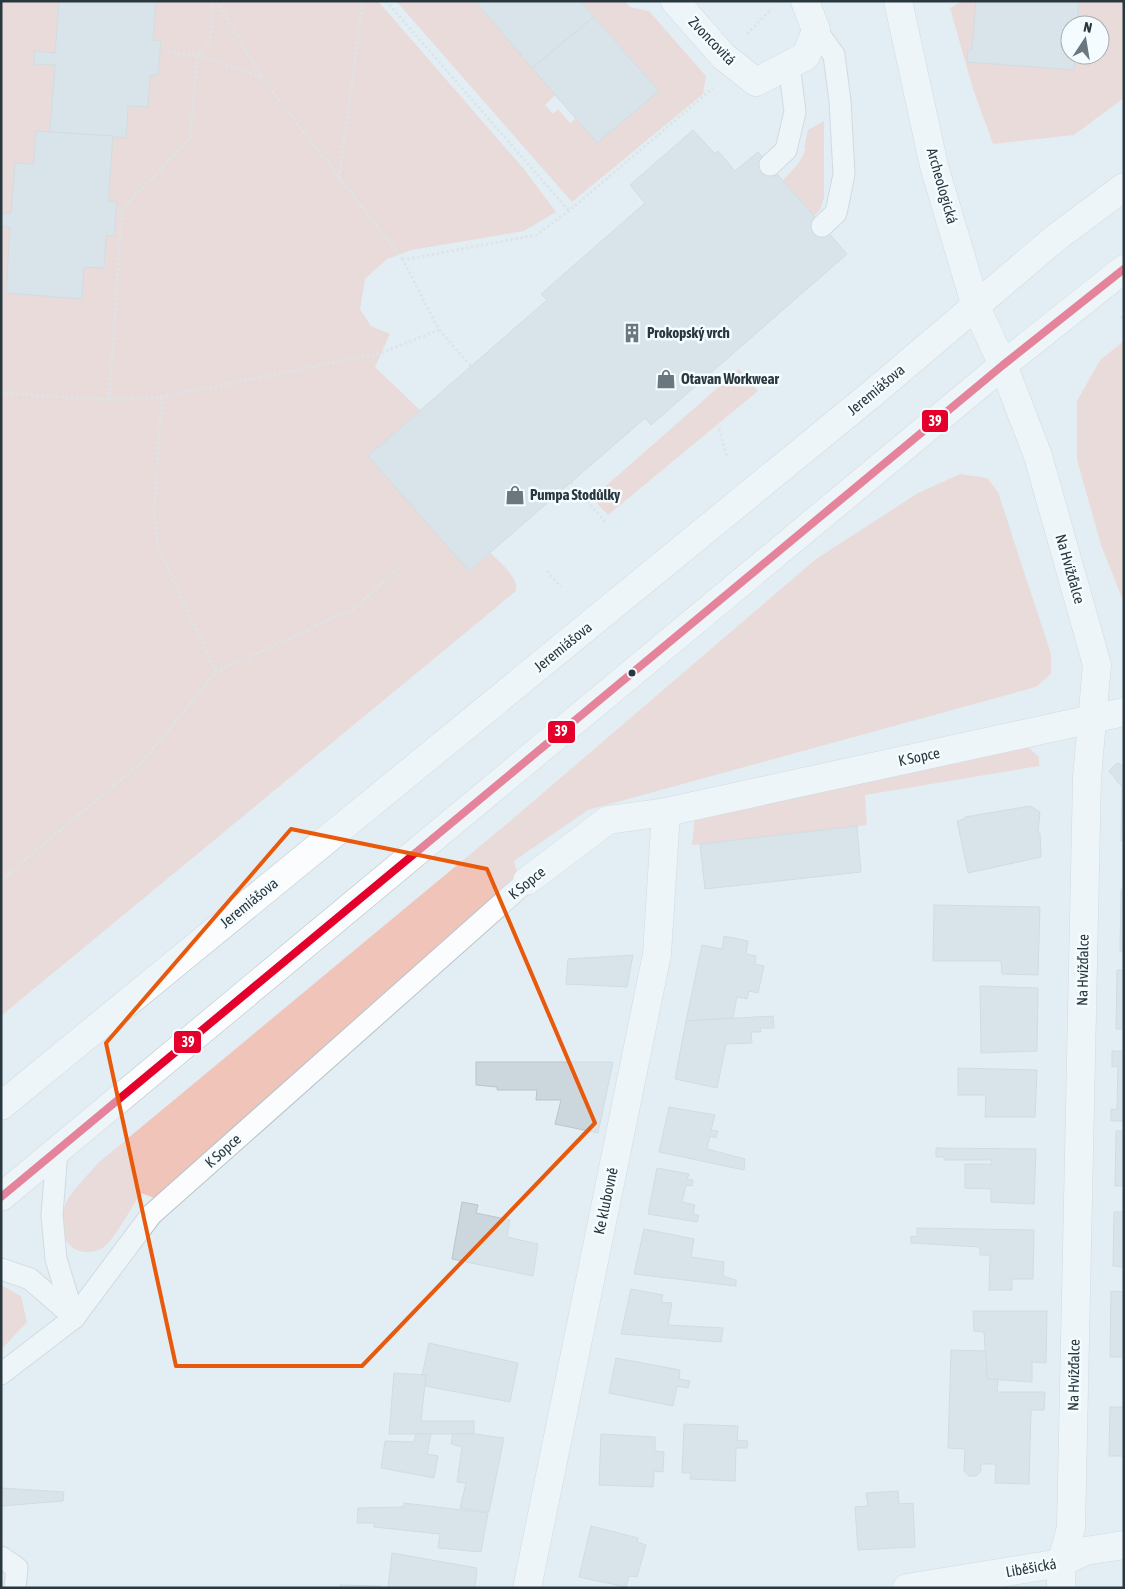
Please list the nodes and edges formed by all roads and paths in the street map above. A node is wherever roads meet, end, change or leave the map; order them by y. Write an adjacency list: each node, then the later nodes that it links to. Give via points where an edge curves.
1 (214, 1): 10 (path, via 210,42); 13 (path)
2 (362, 1): 15 (path)
3 (386, 1): 17 (path)
4 (675, 1): 11 (street, Zvoncovitá)
5 (773, 1): 11 (path, via 772,10)
6 (805, 1): 8 (street)
7 (898, 1): 21 (street, Archeologická, via 934,166)
8 (816, 30): 12 (street, Zvoncovitá, via 806,56); 18 (lane, via 834,55 844,174 836,212)
9 (165, 52): 10 (path)
10 (197, 55): 13 (path); 27 (path, via 190,139 122,209)
11 (723, 56): 12 (street, Zvoncovitá, via 756,82); 17 (path, via 711,69 716,85)
12 (789, 64): 14 (lane, via 795,112 786,150)
13 (262, 78): 15 (path)
14 (770, 165)
15 (339, 179): 19 (path)
16 (1124, 188): 21 (street, Jeremiášova, via 1058,236)
17 (569, 212): 19 (path, via 536,235)
18 (822, 226)
19 (403, 260): 22 (path)
20 (1124, 269): 23 (street)
21 (976, 307): 23 (street, Archeologická); 41 (street, Jeremiášova)
22 (439, 330): 24 (path); 26 (path, via 381,353)
23 (1004, 365): 37 (street, Na Hvížďalce, via 1038,456 1097,665); 42 (street)
24 (471, 366)
25 (1, 393): 27 (path)
26 (162, 397): 27 (path); 35 (path, via 154,511 158,548)
27 (109, 400)
28 (719, 429): 29 (path)
29 (728, 457)
30 (571, 482): 31 (path)
31 (606, 523)
32 (400, 566): 35 (path, via 355,608)
33 (548, 572): 34 (path)
34 (561, 587)
35 (216, 672): 39 (path, via 143,761)
36 (1124, 712): 37 (street, K Sopce)
37 (1092, 717): 38 (street, K Sopce); 49 (street, Na Hvížďalce, via 1087,777 1071,1528)
38 (666, 812): 40 (street, K Sopce, via 608,820); 51 (street, Ke klubovně, via 657,954)
39 (1, 880)
40 (527, 881): 45 (lane, K Sopce, via 151,1215)
41 (1, 1106)
42 (57, 1150): 43 (street); 45 (lane, via 52,1215 56,1259)
43 (1, 1197)
44 (1, 1270): 45 (lane, via 30,1279)
45 (74, 1318): 46 (lane, K Sopce)
46 (1, 1374)
47 (1124, 1546): 49 (street, Liběšická, via 1085,1551)
48 (1, 1557): 50 (lane, via 16,1568)
49 (1061, 1576): 52 (street, Liběšická)
50 (15, 1588)
51 (527, 1588)
52 (907, 1588)

